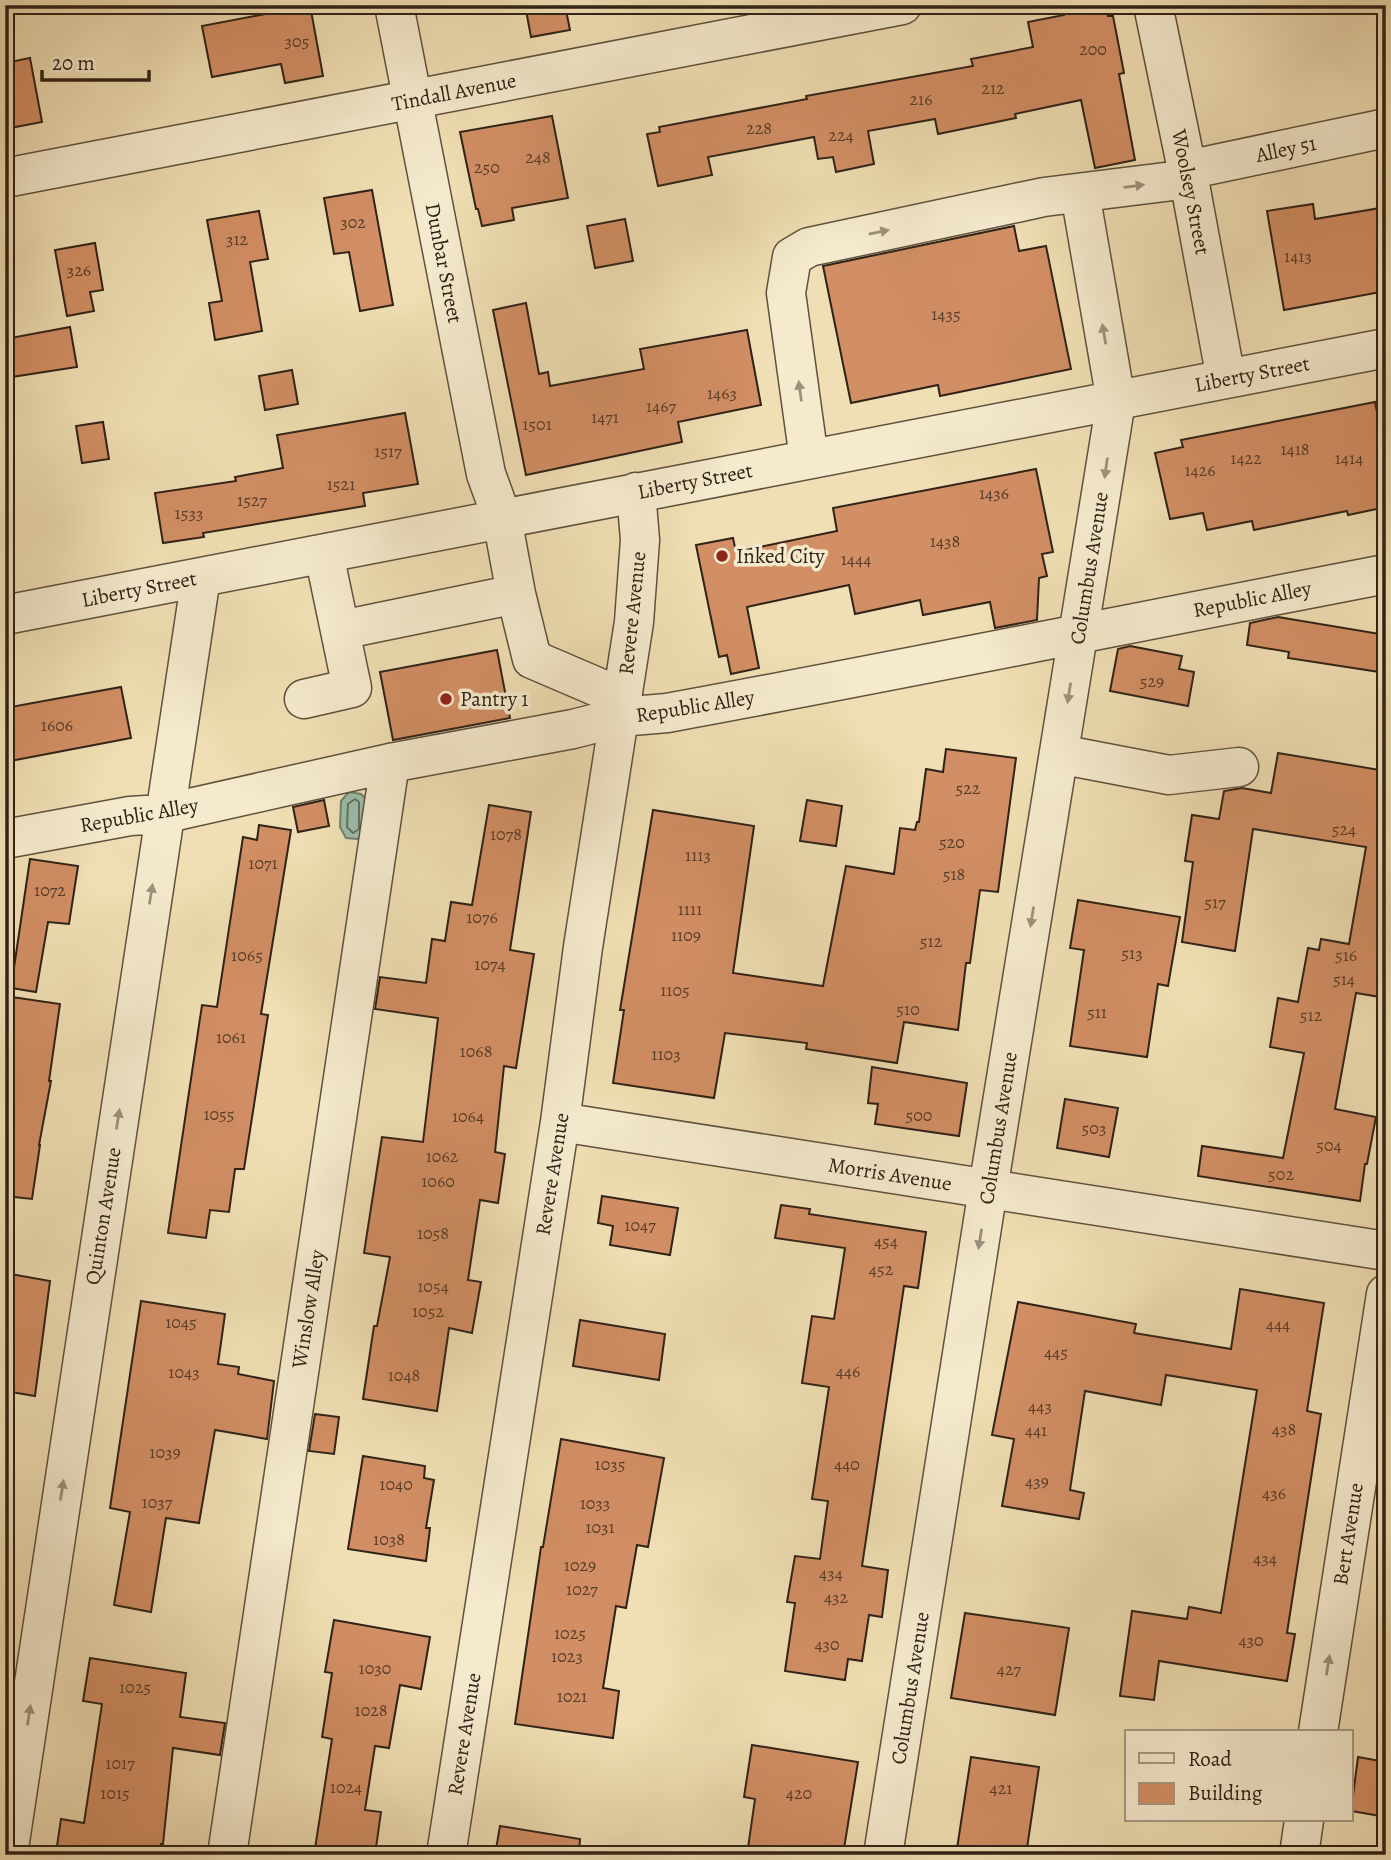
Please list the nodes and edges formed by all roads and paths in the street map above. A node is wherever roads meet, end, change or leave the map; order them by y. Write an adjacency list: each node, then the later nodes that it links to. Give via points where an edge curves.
1 (394, 5): 4 (street, Dunbar Street)
2 (902, 5): 4 (street, Tindall Avenue)
3 (1153, 5): 6 (street, Woolsey Street)
4 (411, 100): 7 (street, Tindall Avenue); 14 (street, Dunbar Street, via 486,474)
5 (1386, 128): 6 (street, Alley 51)
6 (1188, 175): 8 (street, Alley 51, one-way to 6); 10 (street, Woolsey Street)
7 (5, 178)
8 (1080, 193): 11 (street, Columbus Avenue, one-way to 8); 12 (street, Alley 51, one-way to 8, via 786,293 792,257 809,247)
9 (1386, 348): 10 (street, Liberty Street)
10 (1226, 379): 11 (street, Liberty Street)
11 (1116, 401): 12 (street, Liberty Street); 21 (street, Columbus Avenue, one-way to 21)
12 (809, 459): 13 (street, Liberty Street)
13 (636, 492): 14 (street, Liberty Street); 23 (street, Revere Avenue, via 639,575)
14 (502, 518): 15 (street, Liberty Street); 18 (street, Dunbar Street)
15 (324, 554): 17 (street, Liberty Street); 20 (street)
16 (1386, 574): 21 (street, Republic Alley)
17 (201, 577): 19 (street, Liberty Street); 27 (street, Quinton Avenue)
18 (516, 594): 20 (street); 23 (street, Dunbar Street, via 532,659)
19 (5, 615)
20 (341, 630): 22 (street, via 352,688)
21 (1078, 633): 23 (street, Republic Alley, via 667,713); 24 (street, Columbus Avenue, one-way to 24)
22 (304, 699)
23 (621, 708): 25 (street, Republic Alley, via 573,729); 29 (street, Revere Avenue)
24 (1059, 754): 26 (street, via 1169,775); 30 (street, Columbus Avenue, one-way to 30)
25 (390, 763): 27 (street, Republic Alley); 36 (street, Winslow Alley)
26 (1239, 767)
27 (163, 814): 28 (street, Republic Alley); 35 (street, Quinton Avenue, one-way to 27)
28 (5, 839)
29 (560, 1122): 30 (street, Morris Avenue); 37 (street, Revere Avenue)
30 (988, 1189): 31 (street, Morris Avenue); 38 (street, Columbus Avenue, one-way to 38)
31 (1386, 1251)
32 (1386, 1294): 33 (street, Bert Avenue, one-way to 32)
33 (1318, 1730)
34 (1304, 1822): 39 (street)
35 (8, 1855)
36 (227, 1855)
37 (446, 1855)
38 (883, 1855)
39 (1298, 1855)

